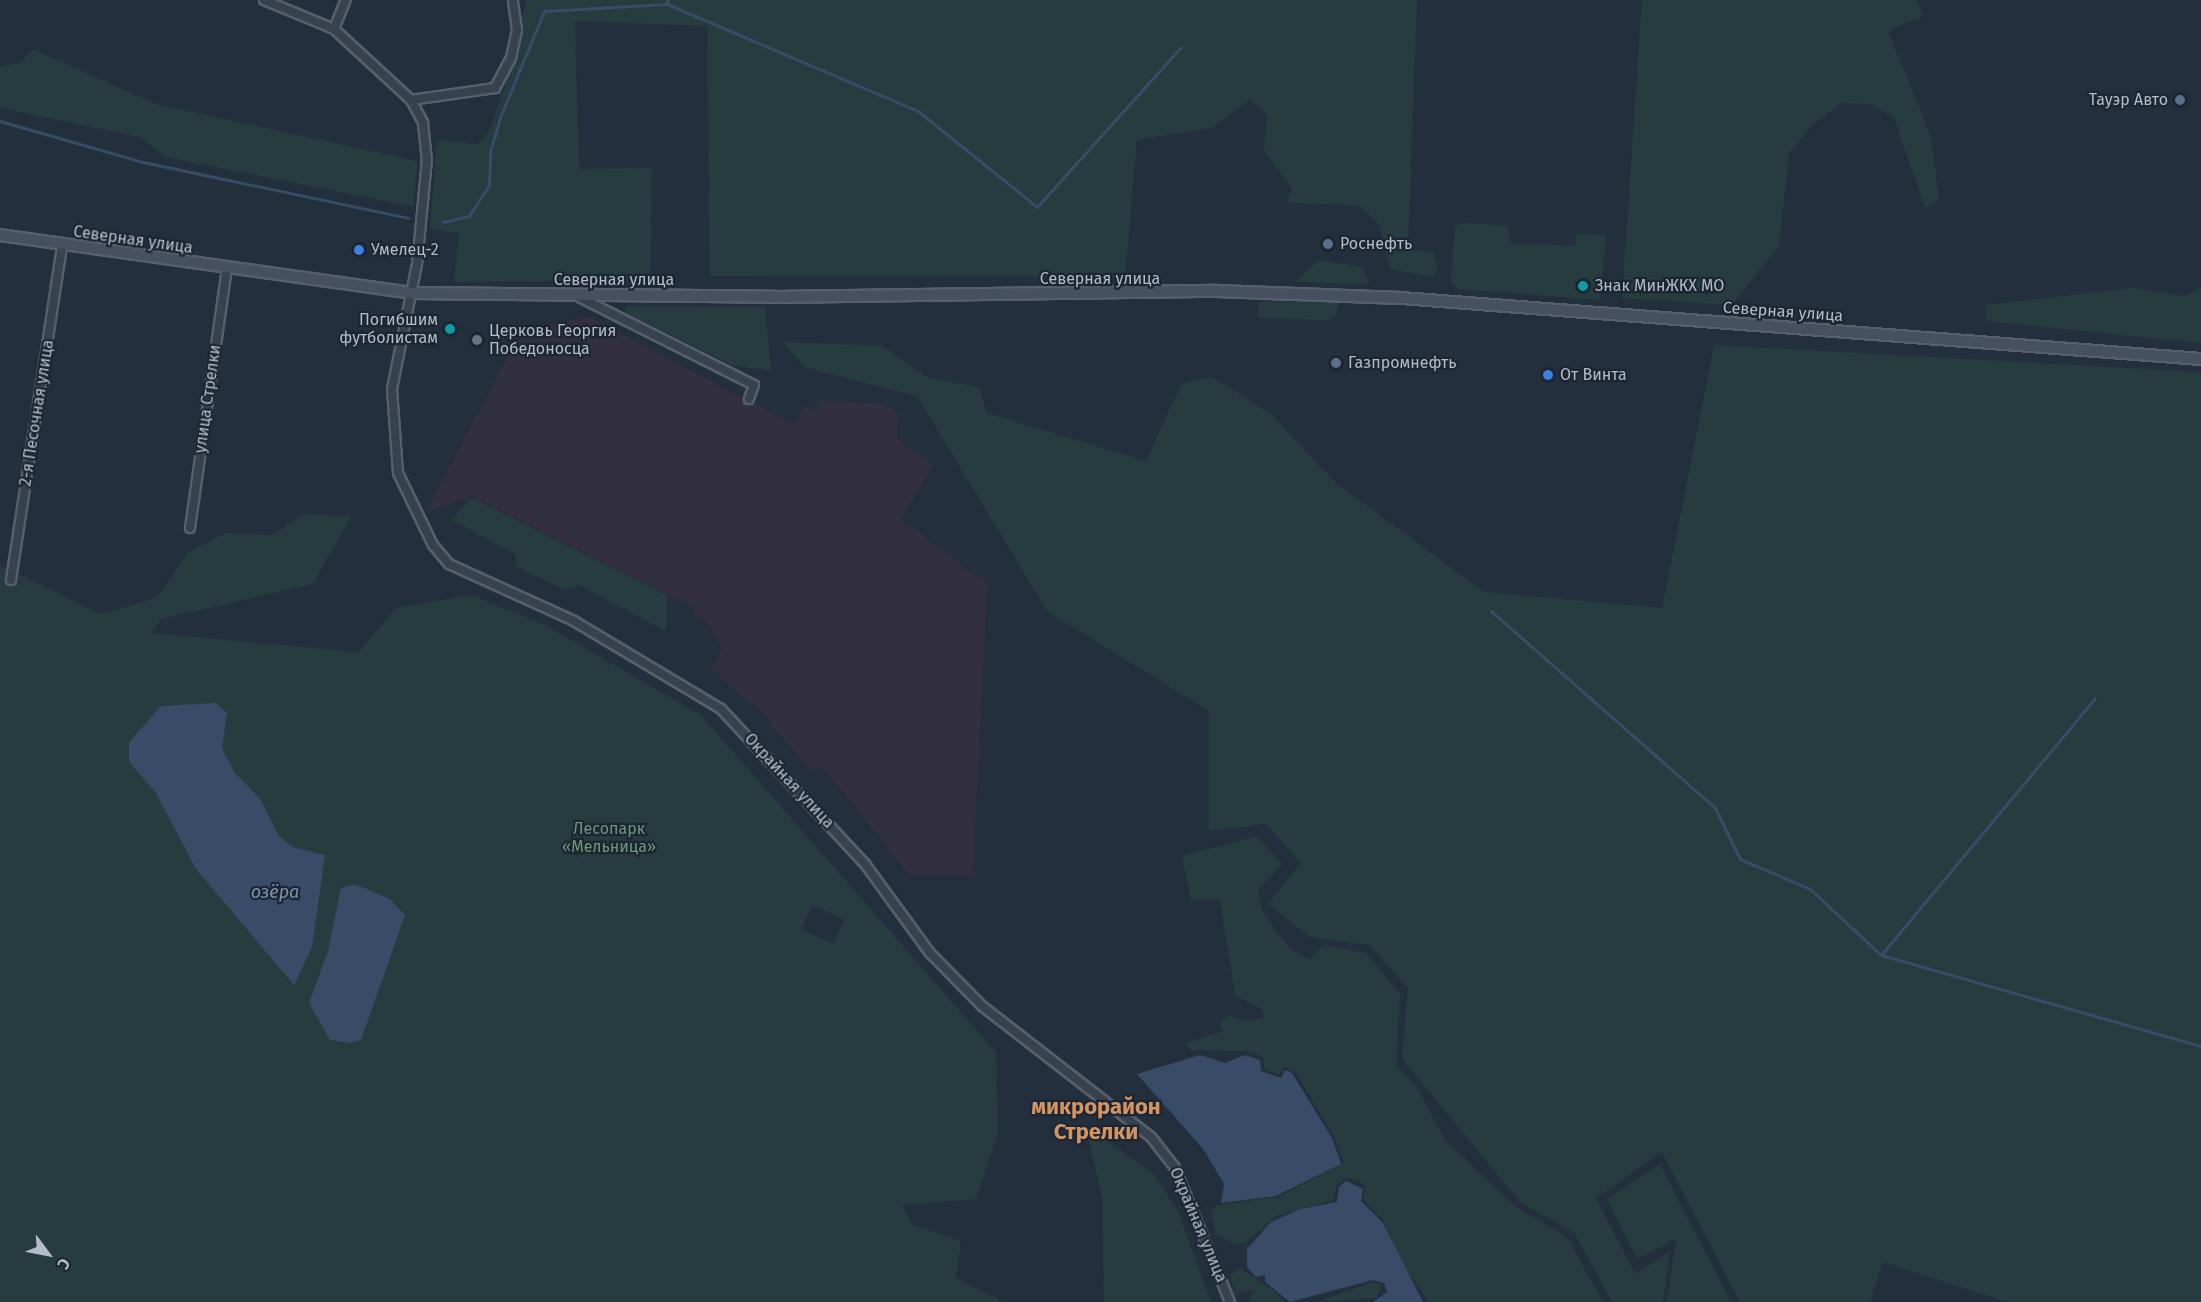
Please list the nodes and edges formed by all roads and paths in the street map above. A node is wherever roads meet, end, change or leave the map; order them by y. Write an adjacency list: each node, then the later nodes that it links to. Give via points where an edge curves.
1 (264, 0): 4 (street)
2 (346, 0): 4 (street)
3 (513, 0): 5 (street, via 517,30 511,58 495,88)
4 (334, 29): 5 (street)
5 (411, 100): 9 (street, Окрайная улица, via 423,123 427,159)
6 (0, 235): 7 (main road, Северная улица)
7 (62, 245): 8 (main road, Северная улица); 14 (street, 2-я Песочная улица)
8 (227, 269): 9 (main road, Северная улица); 13 (street, улица Стрелки)
9 (412, 293): 10 (main road, Северная улица); 15 (street, Окрайная улица, via 392,389 396,461 421,527 441,555 475,578 574,621 721,709 865,864 930,953 982,1006 1151,1137 1175,1168)
10 (573, 294): 11 (main road, Северная улица, via 1217,291 1401,298); 12 (street, via 754,385)
11 (2201, 358)
12 (749, 399)
13 (190, 528)
14 (11, 580)
15 (1230, 1302)

